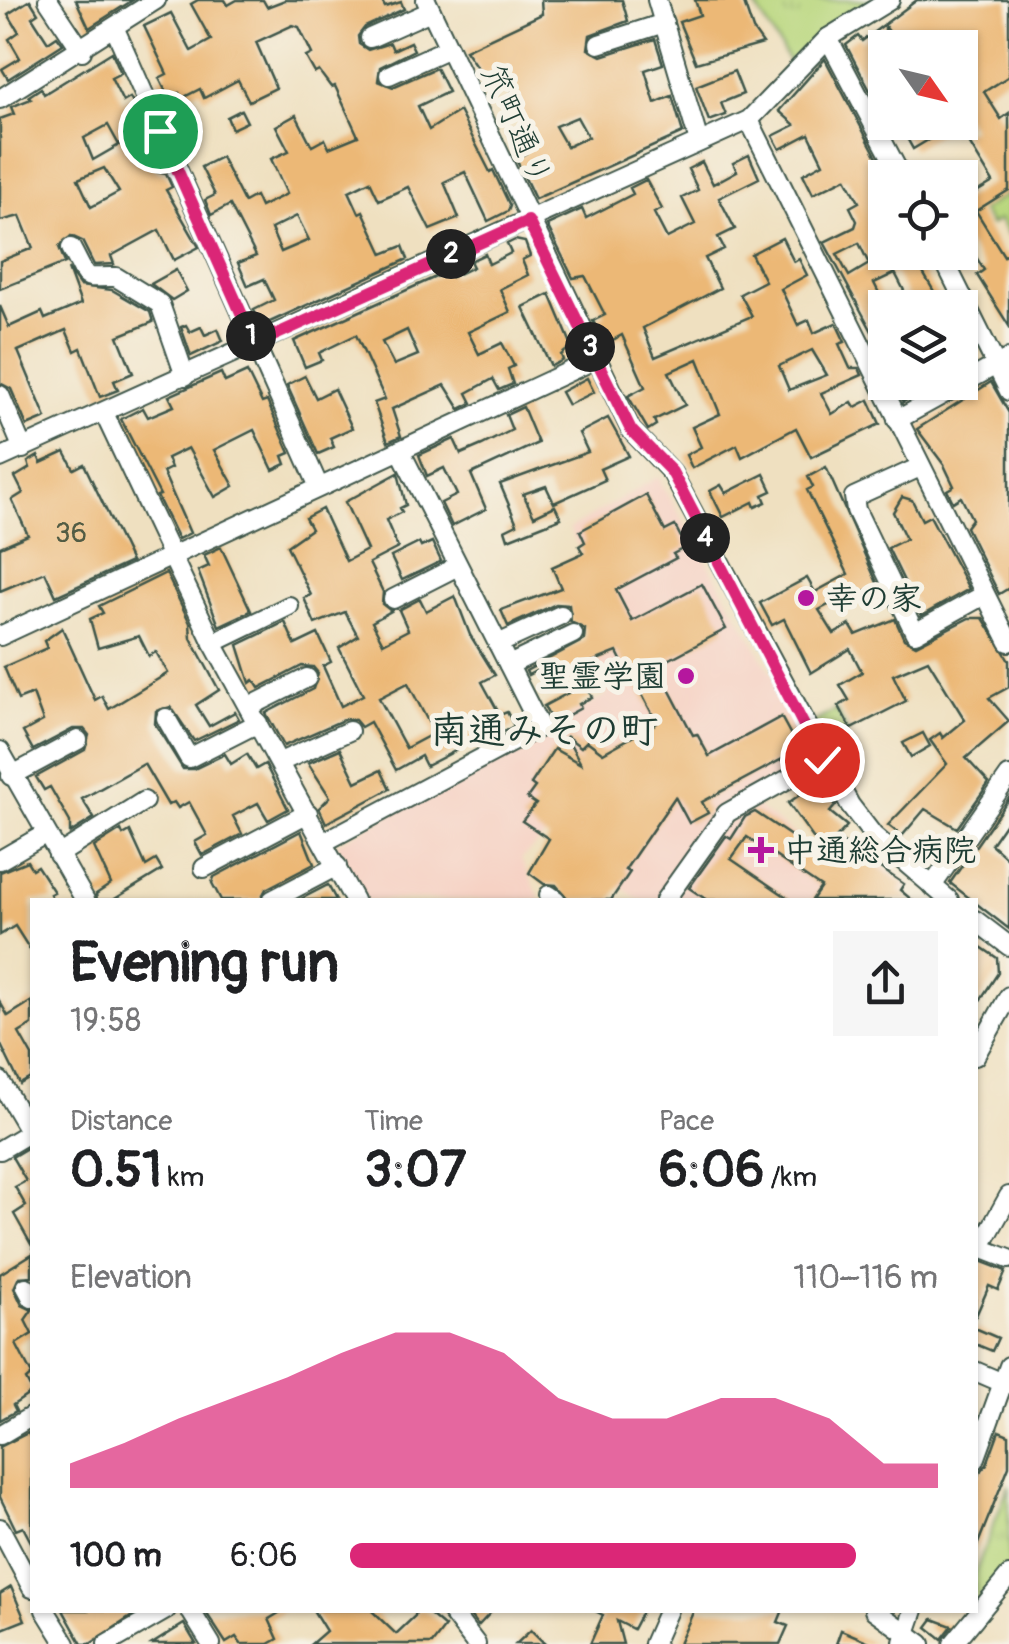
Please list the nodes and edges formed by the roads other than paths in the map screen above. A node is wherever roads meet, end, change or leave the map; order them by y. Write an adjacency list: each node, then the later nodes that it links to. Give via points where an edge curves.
1 (48, 0): 12 (street)
2 (156, 0): 7 (street)
3 (657, 0): 6 (street)
4 (890, 0): 9 (street)
5 (429, 6): 8 (street); 11 (street, 笊町通り)
6 (664, 23): 10 (street); 16 (street)
7 (115, 29): 12 (street); 21 (street)
8 (370, 38)
9 (828, 38): 15 (street); 17 (street)
10 (599, 44)
11 (449, 48): 13 (street); 18 (street, 笊町通り)
12 (82, 51): 14 (street)
13 (389, 75)
14 (0, 99)
15 (748, 120): 16 (street); 28 (street)
16 (698, 142): 18 (street)
17 (892, 160)
18 (528, 221): 21 (street); 22 (street, 笊町通り)
19 (72, 248): 24 (street, via 88,278 116,277 160,304)
20 (950, 270): 23 (street)
21 (255, 344): 24 (street); 33 (street)
22 (596, 358): 30 (street); 52 (street, 笊町通り, via 631,430 672,472)
23 (1003, 362): 25 (street); 28 (street)
24 (186, 376): 27 (street)
25 (1009, 391)
26 (0, 396): 29 (street)
27 (104, 413): 29 (street); 34 (street)
28 (897, 420): 32 (street)
29 (23, 448): 31 (street)
30 (400, 450): 33 (street); 35 (street)
31 (0, 458)
32 (920, 467): 36 (street); 36 (street, via 854,496 915,633)
33 (320, 487): 34 (street)
34 (174, 554): 41 (street); 42 (street)
35 (458, 566): 37 (street); 44 (street)
36 (984, 595): 43 (street)
37 (394, 599)
38 (289, 606): 42 (street)
39 (561, 615): 44 (street)
40 (573, 634): 45 (street)
41 (0, 636)
42 (213, 642): 47 (street)
43 (1009, 642)
44 (498, 644): 45 (street)
45 (509, 666): 60 (street, via 540,726)
46 (306, 678): 47 (street)
47 (254, 715): 48 (street, via 189,758); 53 (street)
48 (166, 718)
49 (349, 732): 53 (street)
50 (78, 740): 54 (street)
51 (0, 751): 54 (street)
52 (822, 760): 65 (street, 笊町通り, via 873,835); 69 (street, via 727,813)
53 (280, 762): 58 (street)
54 (11, 776): 59 (street)
55 (1009, 776): 56 (street)
56 (1002, 797): 65 (street)
57 (144, 801): 61 (street)
58 (308, 814): 60 (street); 64 (street)
59 (44, 834): 61 (street); 62 (street)
60 (324, 842): 63 (street)
61 (58, 855): 66 (street)
62 (0, 860)
63 (336, 866): 67 (street); 68 (street)
64 (204, 868)
65 (932, 886): 70 (street, 笊町通り)
66 (84, 898)
67 (276, 898)
68 (353, 898)
69 (666, 898)
70 (947, 898)
71 (978, 922): 72 (street)
72 (1009, 946)
73 (1009, 996): 74 (street)
74 (978, 1051)
75 (0, 1080): 76 (street)
76 (30, 1129)
77 (30, 1132): 78 (street)
78 (0, 1150)
79 (1009, 1196): 80 (street)
80 (978, 1245)
81 (978, 1247): 82 (street)
82 (1009, 1260)
83 (978, 1371): 84 (street)
84 (1006, 1375): 87 (street)
85 (30, 1417): 86 (street)
86 (0, 1435)
87 (978, 1452)
88 (0, 1528): 89 (street)
89 (5, 1550): 91 (street)
90 (1009, 1576): 106 (street)
91 (30, 1585)
92 (47, 1613): 101 (street)
93 (161, 1613): 100 (street)
94 (192, 1613): 102 (street)
95 (452, 1613): 103 (street)
96 (667, 1613): 104 (street)
97 (877, 1613): 99 (street)
98 (913, 1613): 99 (street)
99 (904, 1638): 105 (street)
100 (112, 1643)
101 (66, 1644)
102 (211, 1644)
103 (476, 1644)
104 (652, 1644)
105 (921, 1644)
106 (953, 1644)

